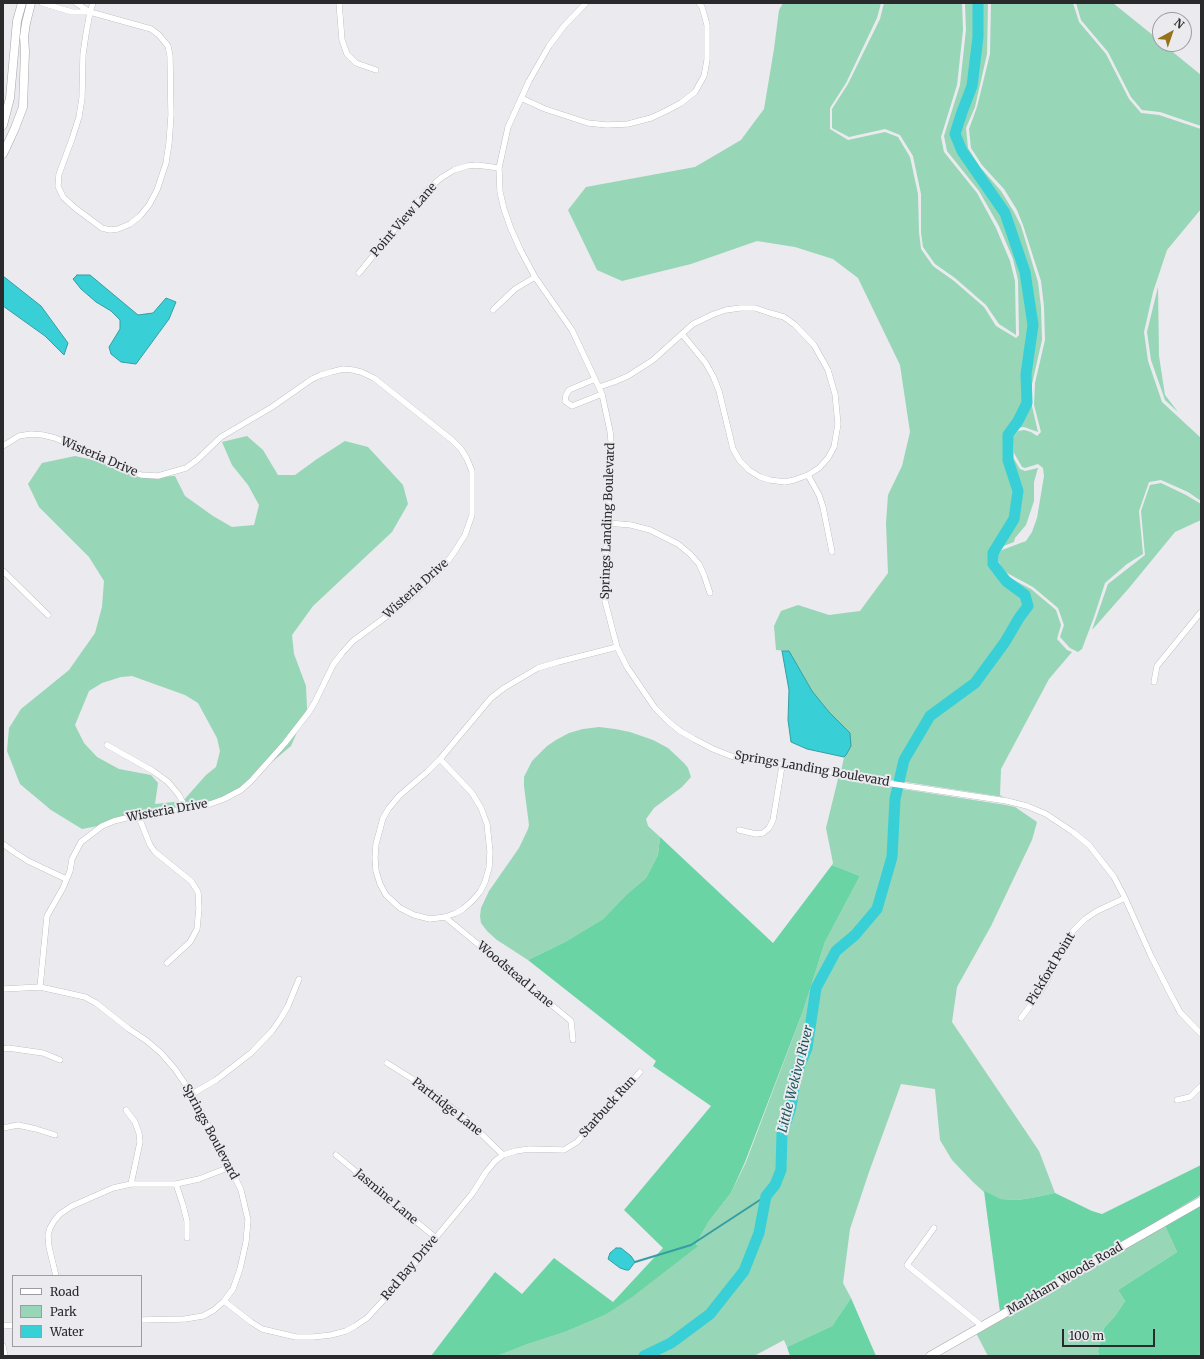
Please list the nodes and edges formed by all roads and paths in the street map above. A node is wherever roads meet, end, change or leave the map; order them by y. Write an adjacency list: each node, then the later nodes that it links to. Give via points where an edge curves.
1 (22, 3): 12 (main road, via 17,21 10,98)
2 (31, 3): 13 (main road, via 24,37 22,107)
3 (42, 3): 9 (street, via 72,12)
4 (76, 3): 9 (street)
5 (93, 3): 9 (street)
6 (339, 3): 10 (street, via 342,40 347,54 356,63)
7 (586, 3): 11 (street, Springs Landing Boulevard, via 549,46)
8 (698, 3): 11 (street, via 702,7 707,25 707,60 704,76 695,92 681,103 651,118 628,124 607,125 588,123)
9 (90, 12): 9 (street, via 151,29 160,35 168,46 170,56 170,143 166,164 157,190 140,216 130,224 110,230 102,228 75,208 63,197 58,186 59,174 79,117 83,54)
10 (376, 70)
11 (521, 98): 14 (street, Springs Landing Boulevard, via 508,127)
12 (3, 125)
13 (3, 154)
14 (499, 168): 15 (street, Point View Lane, via 467,166 454,170 442,178 428,190); 16 (street, Springs Landing Boulevard, via 504,209)
15 (358, 273)
16 (535, 278): 17 (street, via 515,289); 19 (street, Springs Landing Boulevard, via 572,330)
17 (493, 310)
18 (682, 334): 20 (street, via 653,360 628,376); 23 (street, via 713,376 733,449 740,461 760,477 770,480 785,482); 23 (street, via 693,324 714,314 726,310 755,308 784,317 806,335 828,370 835,394 838,424 834,448 819,468)
19 (596, 378): 20 (street, Springs Landing Boulevard); 21 (street, via 570,390 565,401 572,406)
20 (598, 387): 21 (street, Springs Landing Boulevard)
21 (602, 394): 24 (street, Springs Landing Boulevard, via 612,451)
22 (3, 446): 35 (street, Wisteria Drive, via 19,436 31,434 55,438 141,475 158,476 186,468 222,437 312,379 331,372 353,370 374,378 452,440 467,459 472,471 472,515 465,535 448,560 403,604 353,641 342,653 309,712 251,781 224,799)
23 (808, 475): 25 (street, via 823,507)
24 (608, 523): 27 (street, via 650,530 678,544 699,564); 30 (street, Springs Landing Boulevard, via 605,601)
25 (832, 552)
26 (3, 571): 29 (street)
27 (710, 593)
28 (1201, 612): 31 (street, via 1157,666)
29 (48, 615)
30 (617, 646): 33 (street, via 538,668 504,688 491,698); 34 (street, Springs Landing Boulevard, via 627,667 655,708 680,731 731,756)
31 (1154, 682)
32 (107, 745): 35 (street, via 168,782)
33 (440, 759): 41 (street, via 472,793 481,808 490,852 489,868 480,892 463,909); 41 (street, via 389,808 378,832 375,857 380,884 392,902 414,915 430,919)
34 (782, 766): 37 (street, via 773,820 769,828 763,833 756,834); 40 (street, Springs Landing Boulevard, via 1027,806 1046,814 1089,845 1114,877)
35 (186, 809): 36 (street, Wisteria Drive)
36 (138, 815): 39 (street, Wisteria Drive, via 102,826 81,842); 42 (street, via 155,852 191,881 198,892 200,908 197,929 190,942)
37 (739, 830)
38 (3, 844): 39 (street, via 28,861)
39 (66, 879): 44 (street, Wisteria Drive, via 47,916)
40 (1125, 898): 46 (street, Pickford Point, via 1097,911 1073,931 1046,983); 47 (street, Springs Landing Boulevard, via 1180,1012)
41 (445, 917): 48 (street, Woodstead Lane, via 571,1021)
42 (167, 963)
43 (299, 979): 54 (street, via 281,1018 251,1053 216,1080)
44 (40, 987): 45 (street, Springs Boulevard); 54 (street, Springs Boulevard, via 85,997 96,1003 161,1053)
45 (3, 989)
46 (1021, 1018)
47 (1201, 1034)
48 (574, 1040)
49 (3, 1049): 50 (street, via 43,1053)
50 (60, 1060)
51 (387, 1063): 60 (street, Partridge Lane, via 422,1085 459,1114)
52 (640, 1072): 60 (street, Starbuck Run, via 577,1142 564,1150 529,1149)
53 (1201, 1086): 55 (street, via 1190,1097)
54 (192, 1094): 61 (street, Springs Boulevard)
55 (1177, 1100)
56 (126, 1110): 62 (street, via 135,1122 140,1142)
57 (3, 1128): 58 (street, via 18,1125)
58 (54, 1135)
59 (336, 1155): 67 (street, Jasmine Lane)
60 (503, 1155): 67 (street, Red Bay Drive, via 486,1172 472,1194)
61 (230, 1167): 63 (street, via 199,1179); 69 (street, Springs Boulevard, via 241,1190 248,1220 240,1269 233,1289)
62 (131, 1184): 63 (street); 68 (street, via 113,1188 72,1206 54,1221 48,1235)
63 (176, 1184): 66 (street, via 187,1221)
64 (1201, 1201): 71 (main road, Markham Woods Road)
65 (934, 1228): 71 (street, via 907,1265)
66 (187, 1238)
67 (436, 1238): 69 (street, Red Bay Drive, via 375,1310 346,1331 313,1337 277,1333 262,1329)
68 (56, 1275)
69 (224, 1301): 70 (street, Springs Boulevard, via 203,1316)
70 (142, 1320)
71 (982, 1326): 74 (main road, Markham Woods Road)
72 (3, 1346): 73 (street)
73 (5, 1356)
74 (930, 1356)

